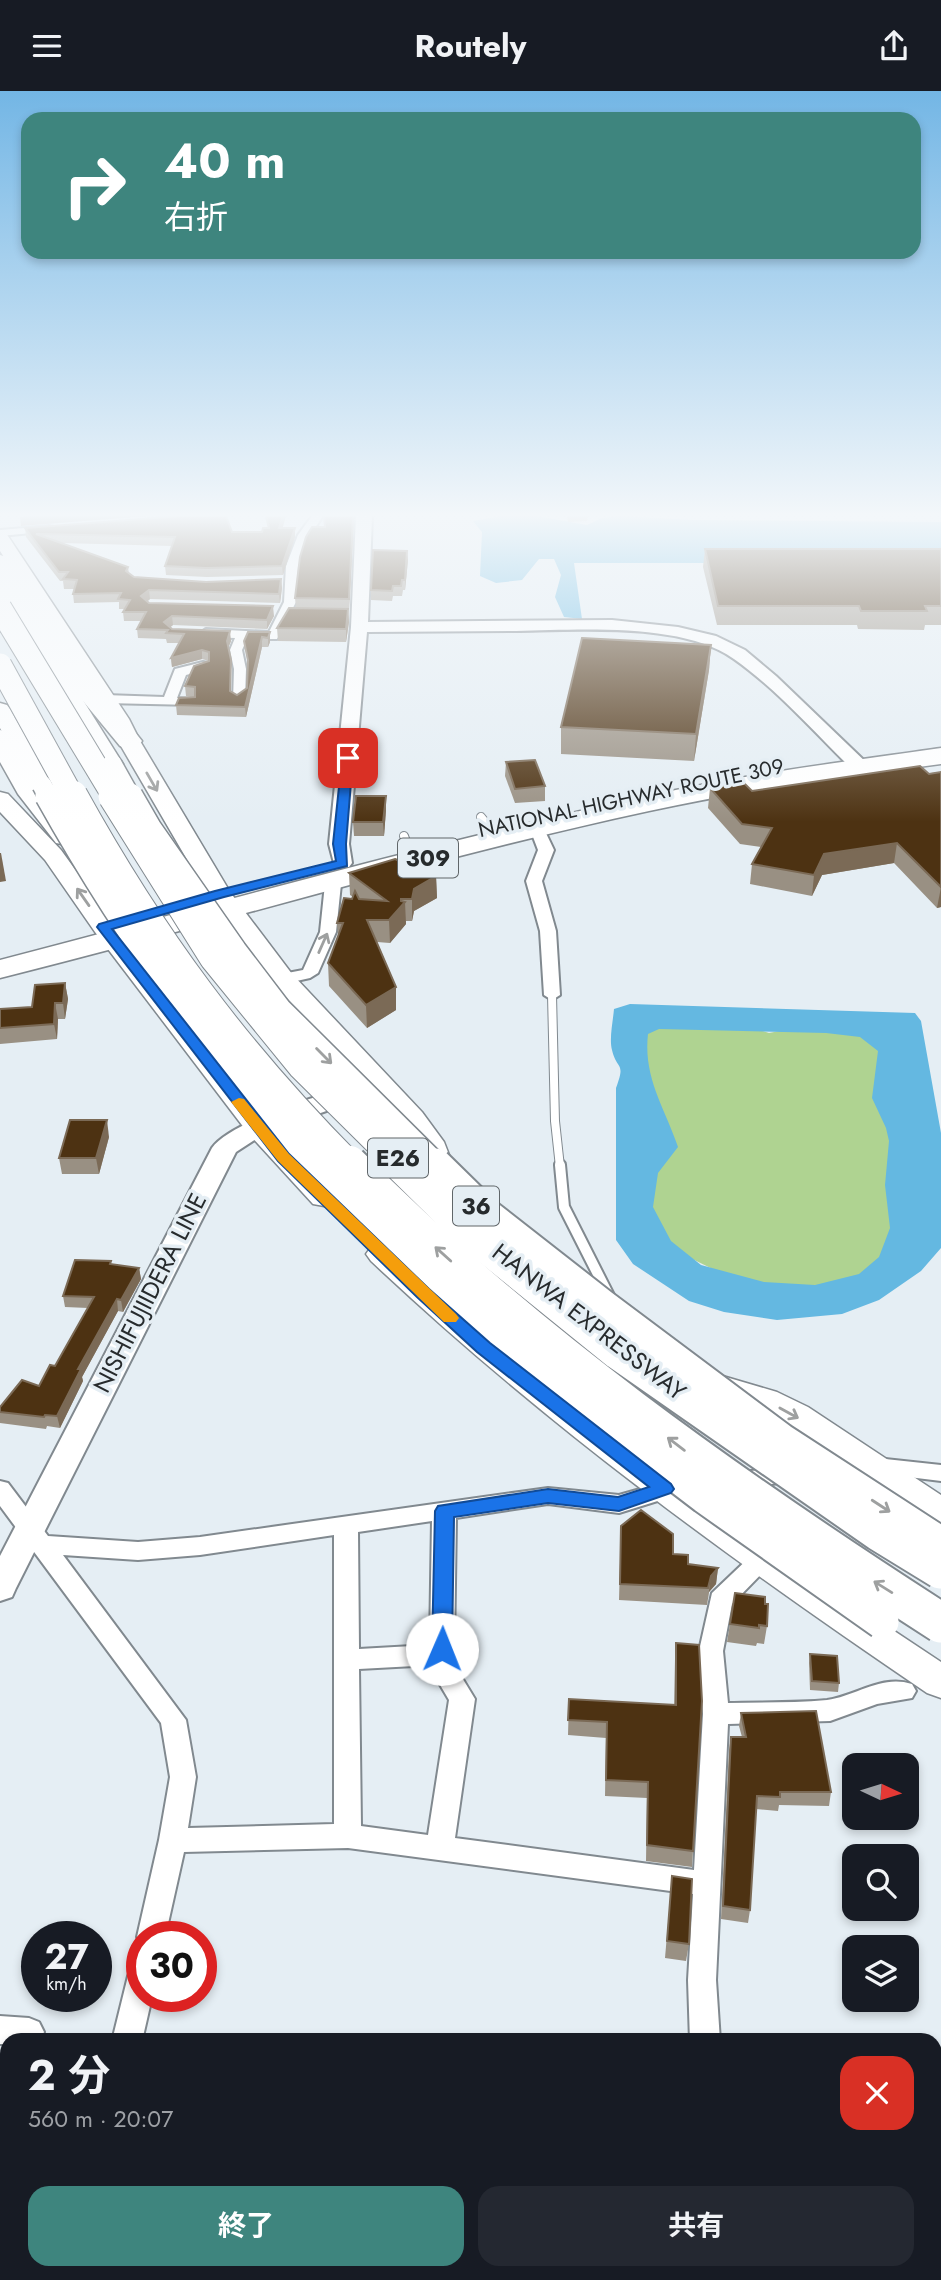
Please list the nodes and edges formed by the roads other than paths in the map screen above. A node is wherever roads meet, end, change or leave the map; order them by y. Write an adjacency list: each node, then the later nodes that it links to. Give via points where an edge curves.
1 (23, 618): 45 (highway, HANWA EXPRESSWAY / E26, bridge, via 166,883 208,947 303,1065 472,1231 619,1350)
2 (30, 618): 17 (highway, via 76,679)
3 (54, 618): 11 (main road, 36)
4 (282, 618): 7 (street, via 273,635)
5 (356, 620): 19 (main road, via 612,625 694,636 738,654); 25 (main road, via 351,788)
6 (187, 632): 7 (street)
7 (243, 634): 10 (street, via 236,650)
8 (0, 664): 47 (highway, HANWA EXPRESSWAY / E26, one-way to 8, bridge, via 678,1445 565,1358 459,1269 296,1113 225,1031 173,959 106,856)
9 (203, 666): 12 (street, via 180,672)
10 (238, 698)
11 (106, 699): 12 (street); 17 (main road, 36, via 119,719)
12 (169, 701): 13 (street)
13 (189, 702)
14 (0, 709): 21 (main road)
15 (0, 738): 21 (highway)
16 (941, 744): 19 (highway, NATIONAL HIGHWAY ROUTE 309 / 309)
17 (120, 753): 26 (main road, 36, one-way to 26); 43 (main road, 36, one-way to 43, bridge, via 149,829 279,1010 487,1216 781,1440)
18 (941, 756): 19 (highway, NATIONAL HIGHWAY ROUTE 309 / 309)
19 (855, 761): 23 (highway, NATIONAL HIGHWAY ROUTE 309 / 309); 25 (highway, NATIONAL HIGHWAY ROUTE 309 / 309, via 633,793 485,822 406,842)
20 (0, 768): 24 (highway)
21 (34, 787): 24 (main road, bridge)
22 (0, 799): 24 (main road)
23 (537, 829): 25 (highway, NATIONAL HIGHWAY ROUTE 309 / 309); 31 (street, via 546,850 534,881 548,931)
24 (65, 852): 27 (main road, one-way to 24); 50 (main road, bridge, via 120,918 200,1033 313,1167 371,1226 647,1455)
25 (338, 873): 26 (highway, NATIONAL HIGHWAY ROUTE 309 / 309); 30 (street, one-way to 25, via 310,973 328,932)
26 (224, 901): 27 (highway, NATIONAL HIGHWAY ROUTE 309 / 309); 30 (main road, 36)
27 (109, 934): 28 (highway, NATIONAL HIGHWAY ROUTE 309 / 309); 29 (highway, NATIONAL HIGHWAY ROUTE 309 / 309); 33 (main road)
28 (0, 954)
29 (0, 969)
30 (282, 979): 32 (main road, 36)
31 (552, 995): 34 (lane, via 555,1121 564,1207)
32 (379, 1084): 33 (main road, NISHIFUJIIDERA LINE); 34 (main road, 36, via 430,1142 466,1240 478,1260 512,1295 556,1329 609,1355)
33 (258, 1126): 38 (main road, via 284,1157 463,1329); 42 (main road, NISHIFUJIIDERA LINE, via 225,1148)
34 (640, 1354): 35 (main road, 36, one-way to 35, via 765,1400)
35 (871, 1466): 36 (street); 38 (street); 40 (main road, 36)
36 (941, 1473)
37 (0, 1489): 42 (street)
38 (664, 1489): 39 (street, via 619,1504 548,1496); 44 (main road)
39 (444, 1511): 41 (street); 48 (street)
40 (941, 1513)
41 (346, 1526): 42 (street, via 138,1551); 49 (street)
42 (38, 1537): 46 (main road, NISHIFUJIIDERA LINE); 55 (street, via 173,1720 183,1777)
43 (941, 1544)
44 (762, 1559): 51 (main road); 53 (street, via 721,1599 711,1651)
45 (941, 1569)
46 (0, 1588)
47 (941, 1623)
48 (443, 1654): 49 (street); 56 (street, via 462,1699)
49 (348, 1660): 54 (street)
50 (941, 1660)
51 (941, 1682)
52 (903, 1691): 53 (street, via 876,1694 830,1710)
53 (716, 1714): 57 (street)
54 (348, 1836): 55 (street); 56 (street)
55 (173, 1840): 58 (street)
56 (440, 1848): 57 (street)
57 (708, 1884): 63 (street, via 702,1980)
58 (154, 1921)
59 (134, 2012): 62 (street)
60 (0, 2030): 61 (street)
61 (29, 2032)
62 (129, 2033)
63 (705, 2033)

